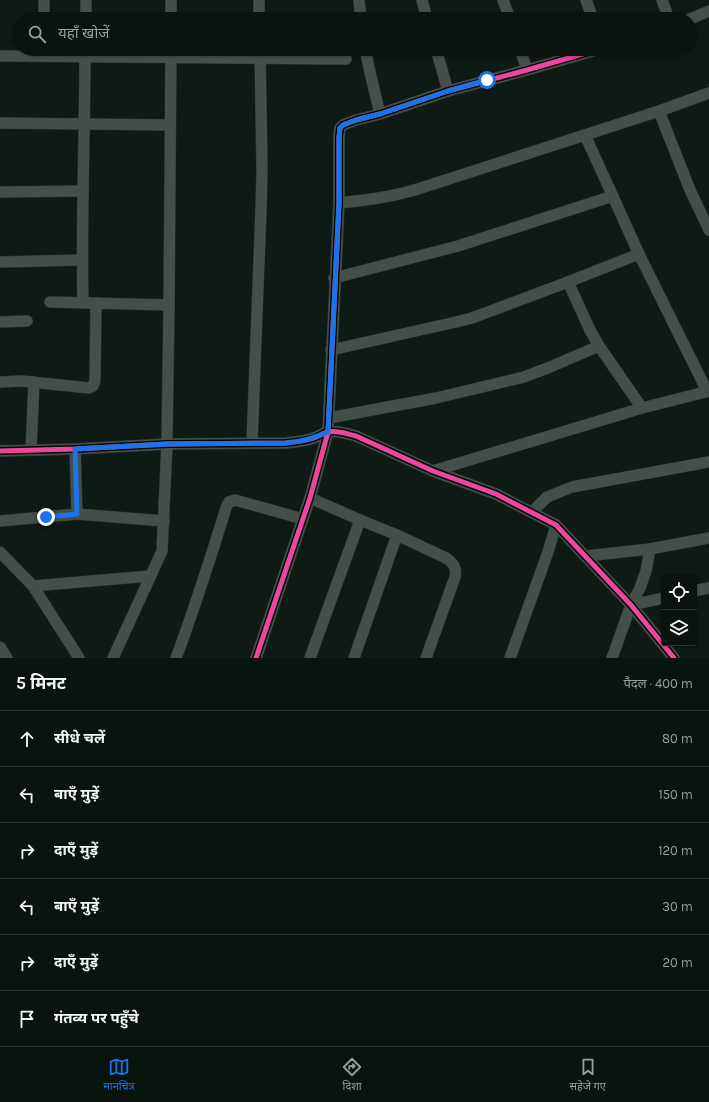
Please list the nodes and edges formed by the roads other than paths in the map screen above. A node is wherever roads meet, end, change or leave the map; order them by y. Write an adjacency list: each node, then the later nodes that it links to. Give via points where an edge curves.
1 (44, 0): 11 (street)
2 (86, 0): 12 (street)
3 (171, 0): 13 (street)
4 (259, 0): 14 (street)
5 (359, 0): 15 (street)
6 (422, 0): 16 (street)
7 (503, 0): 17 (street)
8 (586, 0): 18 (street)
9 (662, 0): 19 (street)
10 (709, 11): 20 (street)
11 (44, 12)
12 (86, 12)
13 (171, 12)
14 (259, 12)
15 (360, 12)
16 (425, 12)
17 (507, 12)
18 (590, 12)
19 (666, 12)
20 (697, 16)
21 (12, 55): 22 (street)
22 (0, 56)
23 (85, 56): 38 (street)
24 (171, 56): 39 (street)
25 (260, 56): 65 (street, via 262,170)
26 (294, 56): 31 (street)
27 (367, 56): 36 (street)
28 (438, 56): 33 (street)
29 (522, 56): 32 (street)
30 (576, 56): 32 (street)
31 (346, 59)
32 (527, 70): 33 (street)
33 (448, 91): 36 (street)
34 (709, 93): 35 (street)
35 (660, 111): 40 (street); 45 (street, via 690,190)
36 (380, 114): 44 (street, via 356,120 340,128)
37 (0, 123): 38 (street)
38 (84, 123): 39 (street); 41 (street)
39 (170, 125): 54 (street)
40 (585, 135): 43 (street); 44 (street, via 401,194 374,200)
41 (83, 191): 42 (street); 47 (street)
42 (0, 192)
43 (613, 196): 46 (street); 49 (street, via 458,246)
44 (339, 203): 49 (street)
45 (709, 230)
46 (639, 254): 50 (street); 61 (street)
47 (82, 260): 48 (street); 52 (street)
48 (0, 262)
49 (334, 278): 58 (street)
50 (568, 282): 57 (street); 58 (street, via 467,319)
51 (50, 302): 52 (street)
52 (83, 303): 53 (street)
53 (96, 303): 54 (street); 60 (street, via 93,386 89,388)
54 (169, 304): 66 (street)
55 (27, 321): 56 (street)
56 (0, 322)
57 (599, 346): 62 (street); 63 (street, via 524,377 436,398)
58 (331, 350): 63 (street)
59 (0, 382): 60 (street)
60 (34, 382): 68 (street)
61 (708, 391): 62 (street)
62 (642, 408): 71 (street)
63 (329, 418): 64 (street)
64 (328, 432): 65 (street, via 300,442); 71 (street, via 337,431 356,436); 72 (street)
65 (252, 443): 66 (street)
66 (167, 444): 67 (street); 78 (street)
67 (75, 449): 68 (street); 74 (street)
68 (31, 450): 69 (street)
69 (0, 451)
70 (709, 462): 73 (street, via 572,487 548,497)
71 (433, 471): 73 (street, via 496,494)
72 (310, 498): 75 (street); 76 (street)
73 (532, 512): 79 (street)
74 (77, 514): 77 (street); 78 (street)
75 (303, 519): 95 (street, via 235,500 229,502); 96 (street)
76 (360, 520): 80 (street); 97 (street)
77 (0, 521)
78 (164, 521): 85 (street, via 162,552)
79 (556, 526): 84 (street); 100 (street)
80 (397, 535): 98 (street); 99 (street, via 450,560 456,568)
81 (709, 538): 82 (street)
82 (650, 549): 84 (street); 90 (street, via 646,571)
83 (0, 552): 86 (street)
84 (586, 556): 90 (street)
85 (150, 576): 86 (street); 94 (street)
86 (33, 586): 93 (street)
87 (709, 588): 88 (street)
88 (697, 590)
89 (661, 599): 90 (street)
90 (631, 605): 101 (street); 102 (street)
91 (0, 647): 92 (street)
92 (7, 658)
93 (79, 658)
94 (113, 658)
95 (176, 658)
96 (256, 658)
97 (310, 658)
98 (354, 658)
99 (426, 658)
100 (510, 658)
101 (612, 658)
102 (674, 658)

